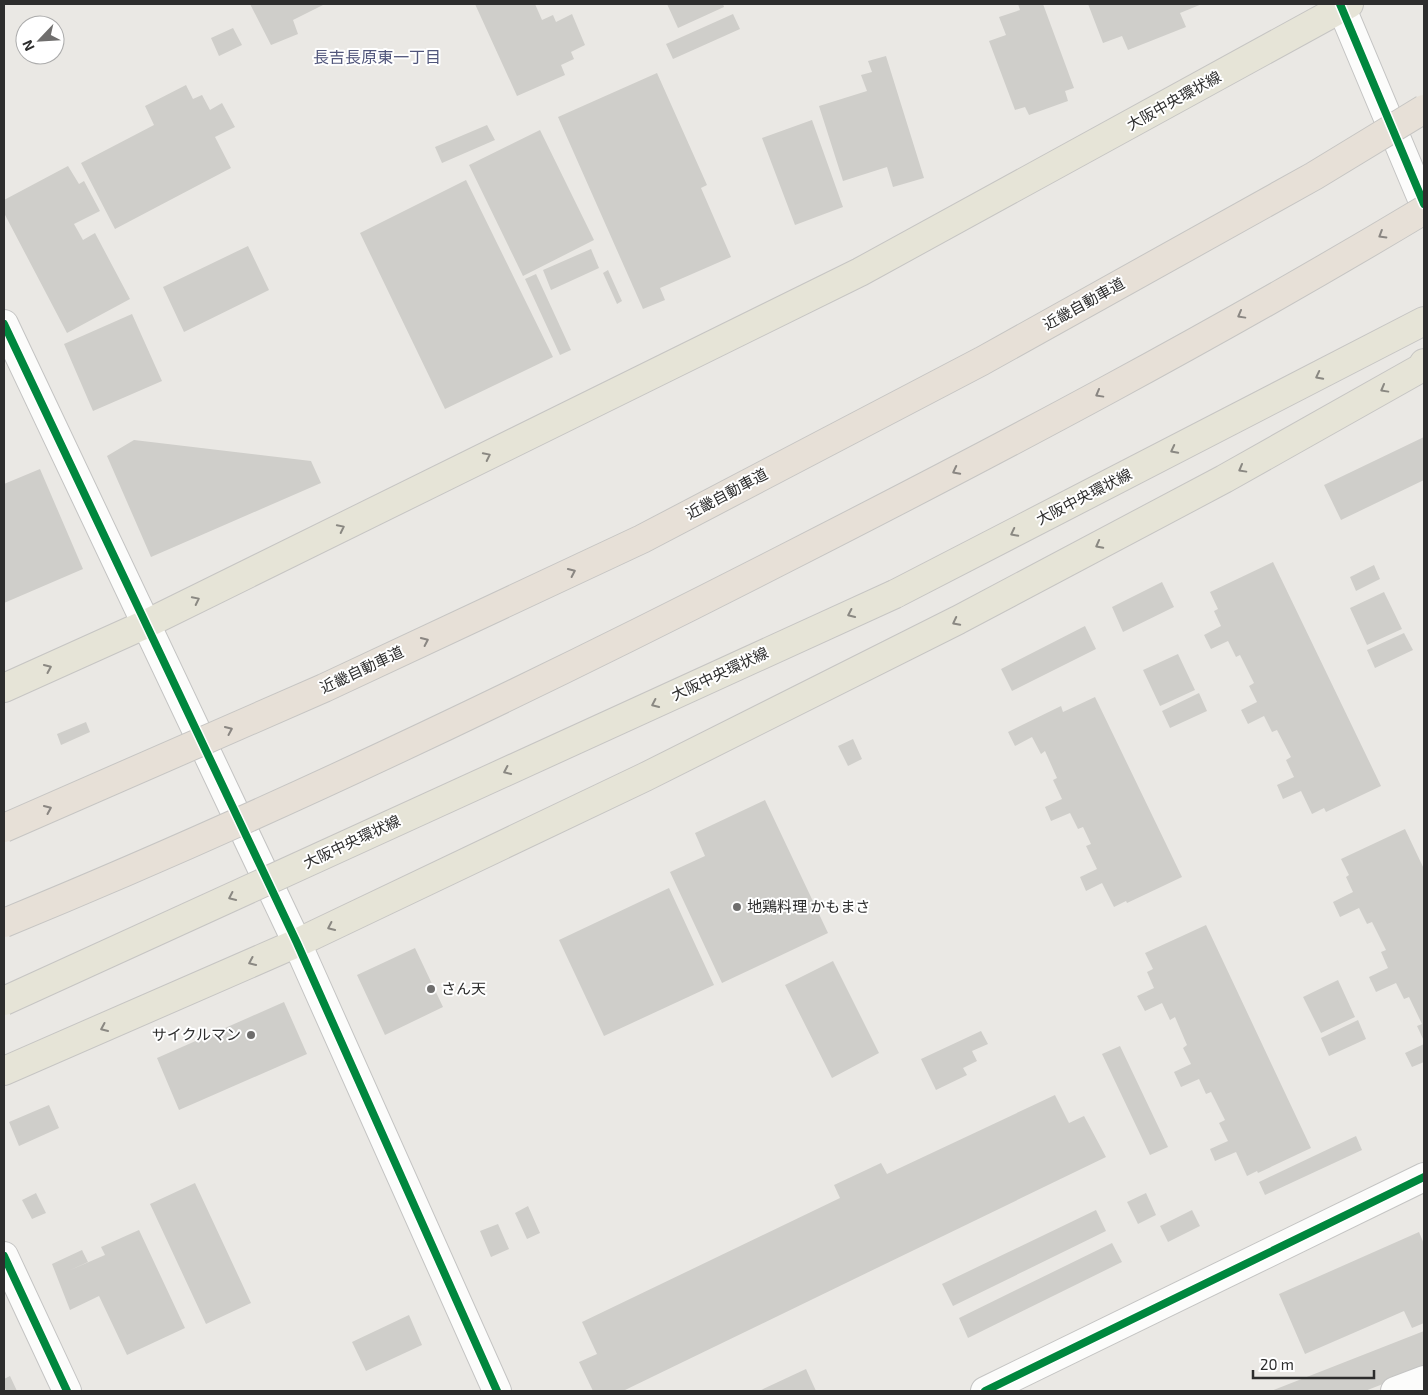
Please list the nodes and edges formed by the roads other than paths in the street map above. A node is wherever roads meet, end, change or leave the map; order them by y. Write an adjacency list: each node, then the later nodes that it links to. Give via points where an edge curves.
1 (1344, 5): 3 (street); 8 (main road, 大阪中央環状線, one-way to 1, via 860,272)
2 (1424, 109): 10 (highway, 近畿自動車道, one-way to 2, bridge, via 324,688 642,539 982,361 1305,180)
3 (1424, 204)
4 (1424, 210): 11 (highway, one-way to 11, bridge, via 1024,437 684,610 363,766)
5 (1424, 321): 13 (main road, 大阪中央環状線, one-way to 13, bridge, via 895,594)
6 (4, 324): 8 (street)
7 (1424, 363): 12 (main road, one-way to 12, via 1421,368 1224,479 958,620 644,777)
8 (146, 624): 9 (main road, 大阪中央環状線, one-way to 8); 12 (street)
9 (4, 688)
10 (4, 828)
11 (4, 923)
12 (297, 943): 14 (main road, one-way to 14); 20 (street)
13 (4, 1001)
14 (4, 1071)
15 (1423, 1183): 18 (street)
16 (4, 1256): 19 (street)
17 (1424, 1380): 21 (street)
18 (994, 1389)
19 (67, 1391)
20 (497, 1391)
21 (1394, 1391)

